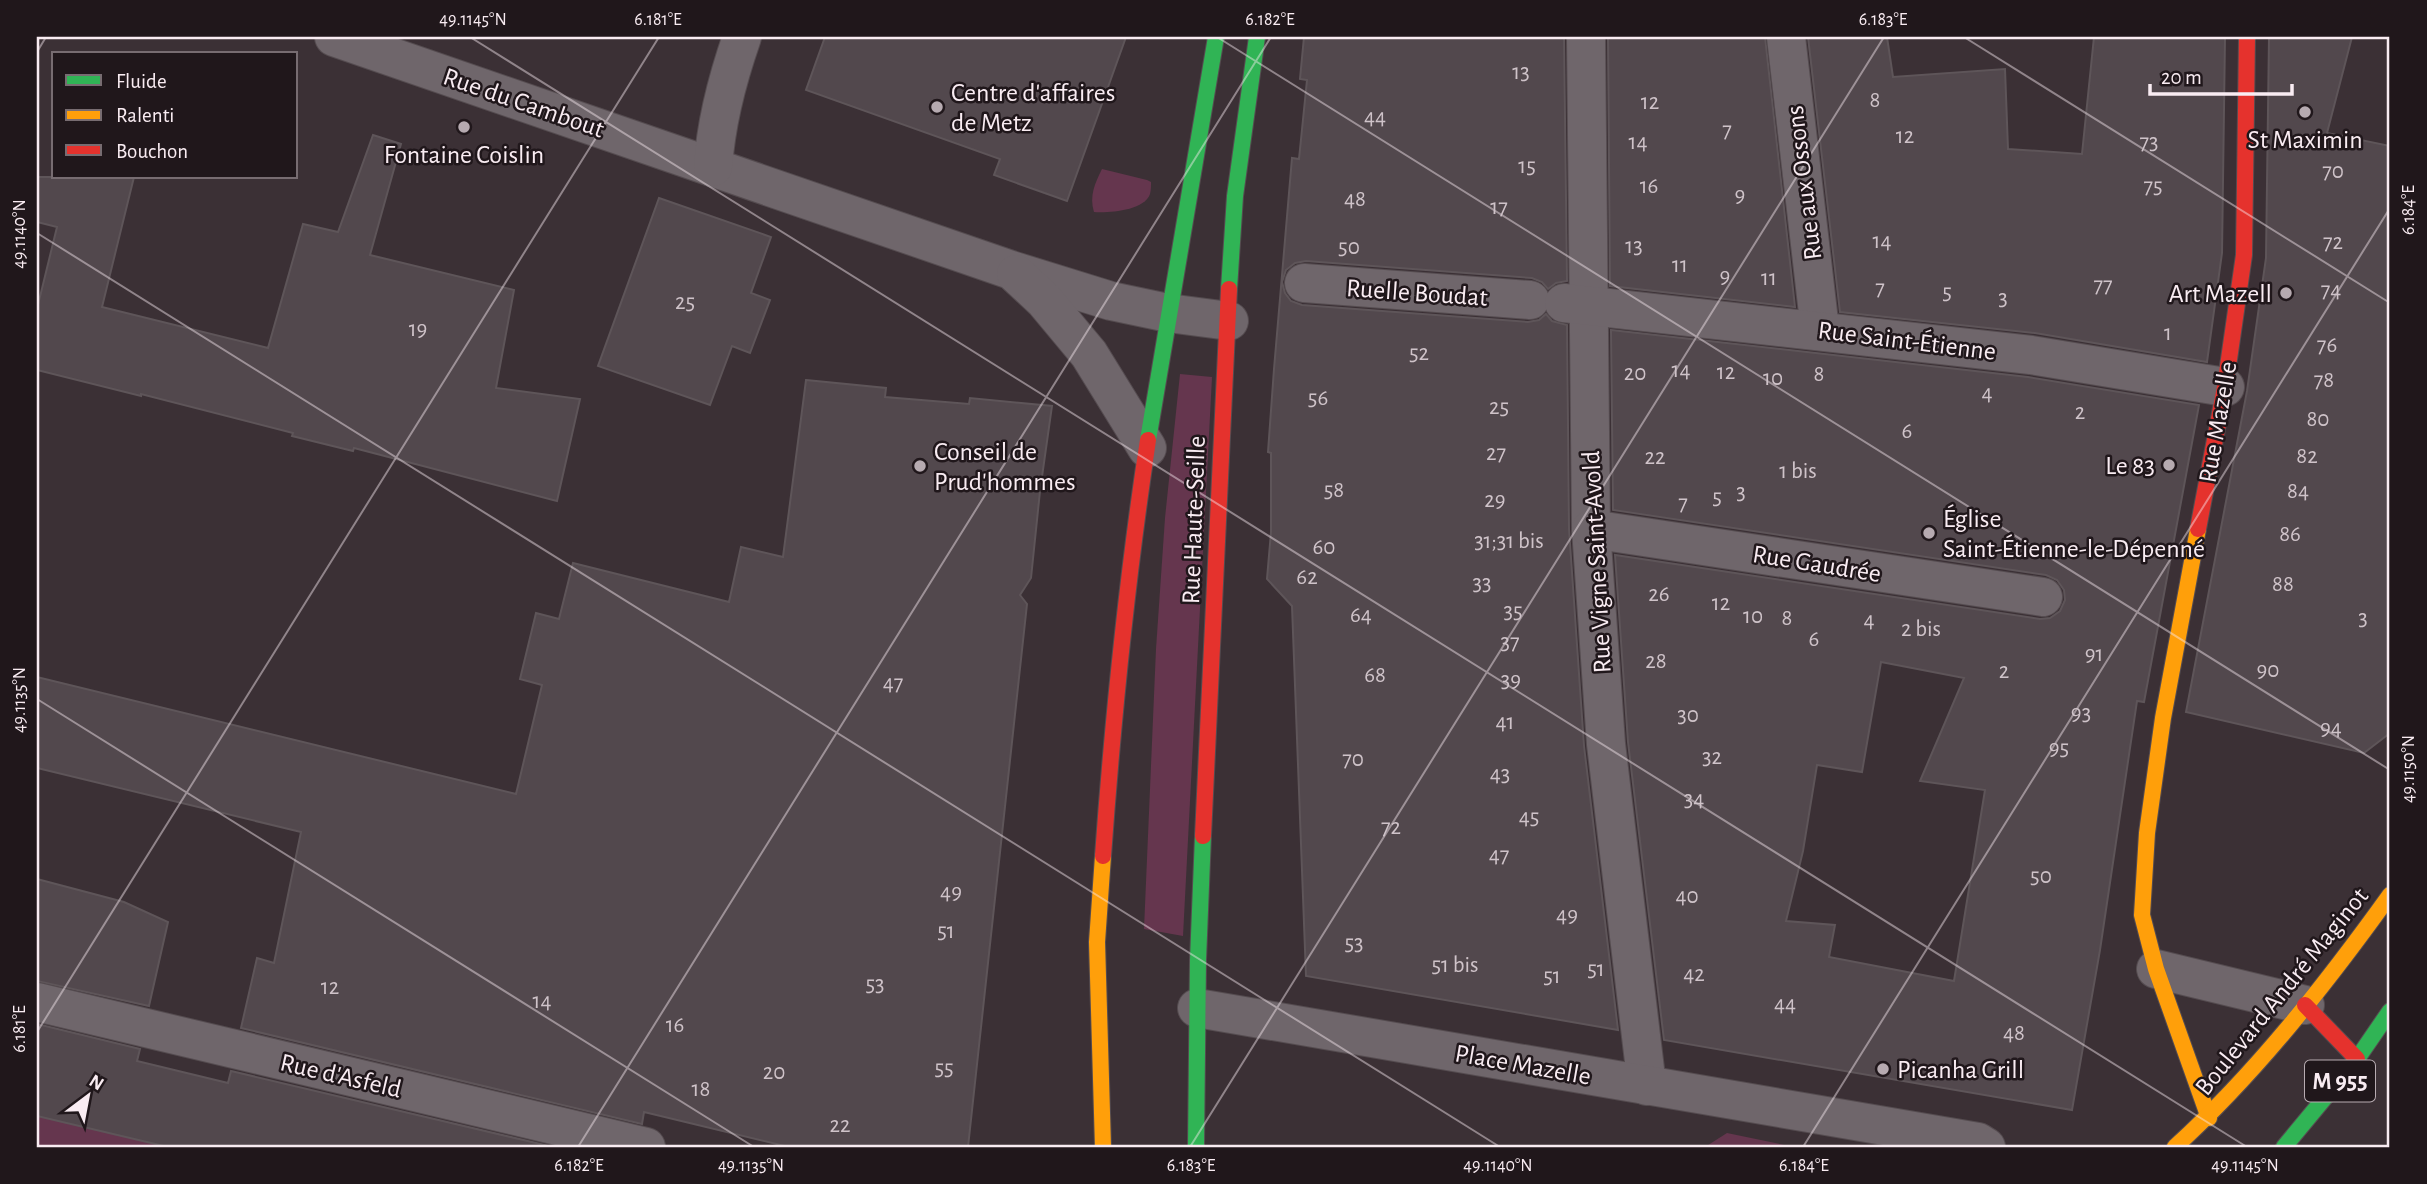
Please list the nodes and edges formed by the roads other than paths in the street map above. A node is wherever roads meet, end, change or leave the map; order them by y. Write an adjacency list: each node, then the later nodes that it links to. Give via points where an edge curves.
1 (334, 37): 8 (street, Rue du Cambout)
2 (742, 37): 8 (street, via 717,118)
3 (1216, 37): 12 (street, Rue Haute-Seille)
4 (1257, 37): 13 (street, Rue Haute-Seille, via 1238,174)
5 (1586, 37): 11 (street, Rue Vigne Saint-Avold)
6 (1786, 37): 14 (street, Rue aux Ossons)
7 (2247, 37): 15 (street, Rue Mazelle, via 2244,255)
8 (713, 167): 9 (street, Rue du Cambout)
9 (1012, 270): 12 (street, Rue du Cambout, via 1111,301); 16 (street, Rue du Cambout, via 1089,354)
10 (1304, 283): 11 (street, Ruelle Boudat)
11 (1560, 302): 14 (street, Rue Saint-Étienne); 17 (street, Rue Vigne Saint-Avold)
12 (1168, 313): 13 (street, Rue du Cambout); 16 (street, Rue Haute-Seille)
13 (1228, 321): 23 (street, Rue Haute-Seille)
14 (1820, 330): 15 (street, Rue Saint-Étienne, via 2031,355)
15 (2225, 387): 20 (street, Rue Mazelle, via 2178,631 2147,833 2142,915)
16 (1147, 448): 29 (street, Rue Haute-Seille, via 1110,757 1097,942)
17 (1591, 529): 18 (street, Rue Gaudrée); 26 (street, Rue Vigne Saint-Avold, via 1606,744)
18 (2043, 597)
19 (2390, 895): 22 (street, Boulevard André Maginot / M 955)
20 (2156, 970): 22 (street); 27 (street, Rue Mazelle)
21 (37, 1002): 30 (street, Rue d'Asfeld)
22 (2305, 1005): 25 (street); 27 (street, Boulevard André Maginot / M 955)
23 (1197, 1008): 26 (street, Place Mazelle); 31 (street)
24 (2390, 1011): 25 (street, M 955)
25 (2357, 1059): 34 (street, M 955)
26 (1647, 1086): 32 (street, Place Mazelle, via 1978,1142)
27 (2209, 1118): 28 (street, Rue Mazelle); 33 (street, M 955)
28 (2216, 1137)
29 (1101, 1146)
30 (646, 1147)
31 (1196, 1147)
32 (1986, 1147)
33 (2175, 1147)
34 (2284, 1147)

